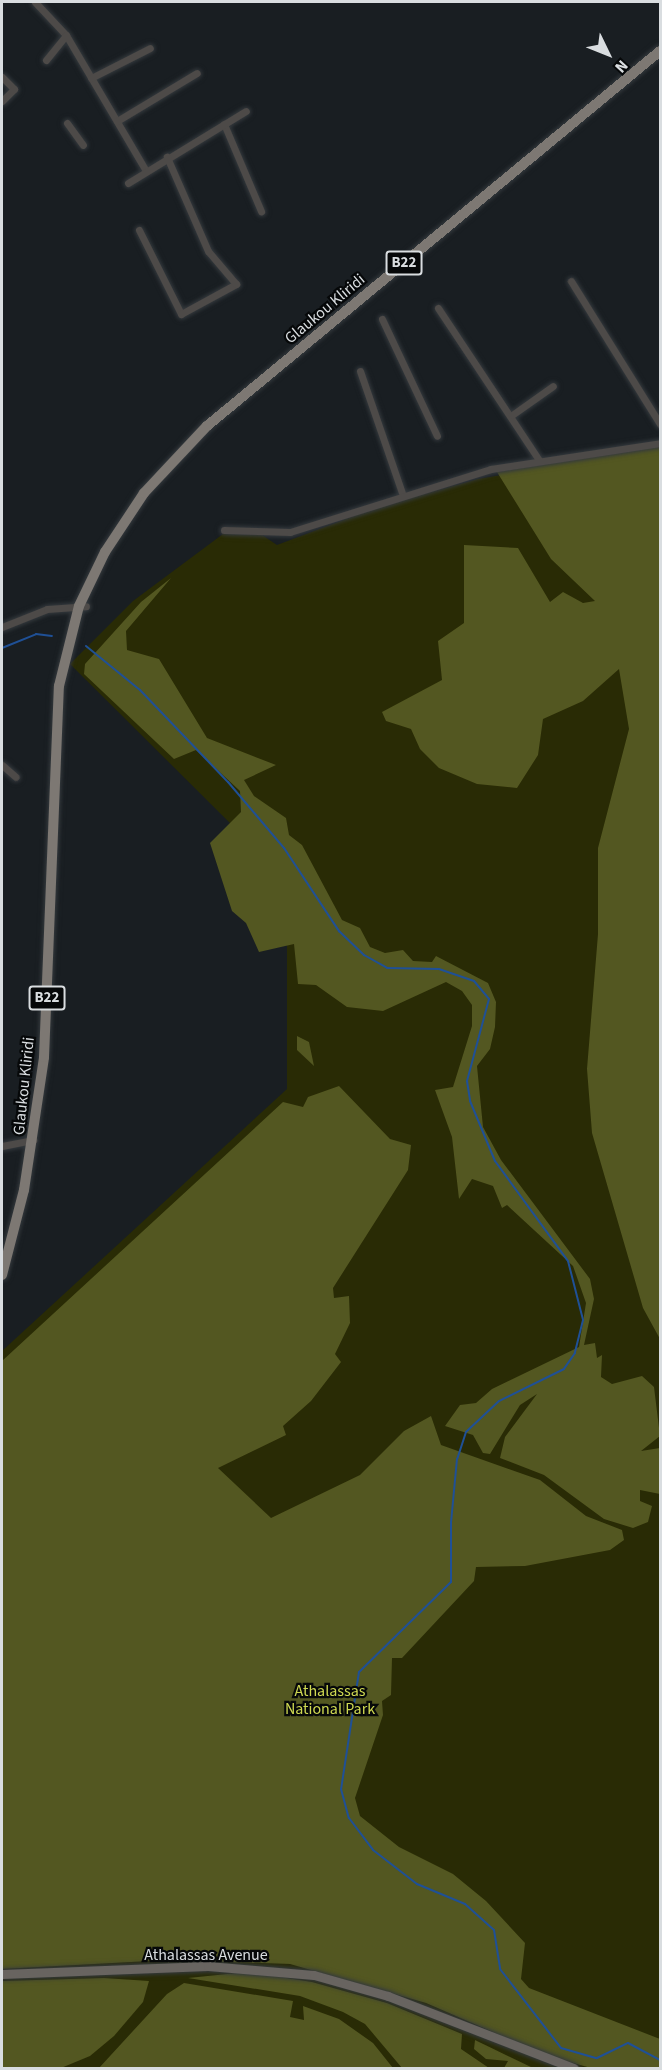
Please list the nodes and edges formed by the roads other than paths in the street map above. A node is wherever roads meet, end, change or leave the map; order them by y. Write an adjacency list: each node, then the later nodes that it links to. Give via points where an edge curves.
1 (35, 2): 2 (street)
2 (66, 35): 5 (street); 8 (street)
3 (150, 48): 8 (street)
4 (660, 51): 32 (main road, Glaukou Kliridi / B22, via 207,426 155,482 112,550)
5 (46, 60)
6 (197, 73): 11 (street)
7 (2, 77): 9 (street, via 14,89)
8 (91, 78): 11 (street)
9 (2, 101)
10 (246, 111): 13 (street)
11 (117, 120): 16 (street)
12 (67, 123): 14 (street)
13 (224, 124): 15 (street); 18 (street)
14 (83, 145)
15 (167, 157): 16 (street); 19 (street, via 208,250 236,284 181,314)
16 (145, 169): 17 (street)
17 (128, 183)
18 (261, 211)
19 (139, 230)
20 (572, 281): 26 (street)
21 (438, 308): 25 (street)
22 (382, 319): 27 (street)
23 (360, 371): 30 (street)
24 (553, 386): 25 (street)
25 (512, 415): 29 (street)
26 (660, 424)
27 (437, 436)
28 (660, 443): 29 (street)
29 (539, 460): 30 (street)
30 (402, 493): 31 (street, via 308,529)
31 (224, 530)
32 (83, 606): 33 (street, via 47,609); 36 (main road, Glaukou Kliridi / B22, via 57,717 44,1057)
33 (2, 627)
34 (2, 765): 35 (street)
35 (16, 777)
36 (34, 1140): 37 (street); 38 (main road, Glaukou Kliridi / B22)
37 (2, 1146)
38 (2, 1275)
39 (2, 1974): 40 (main road, Athalassas Avenue, via 208,1966 314,1975 388,1996)
40 (574, 2068)

